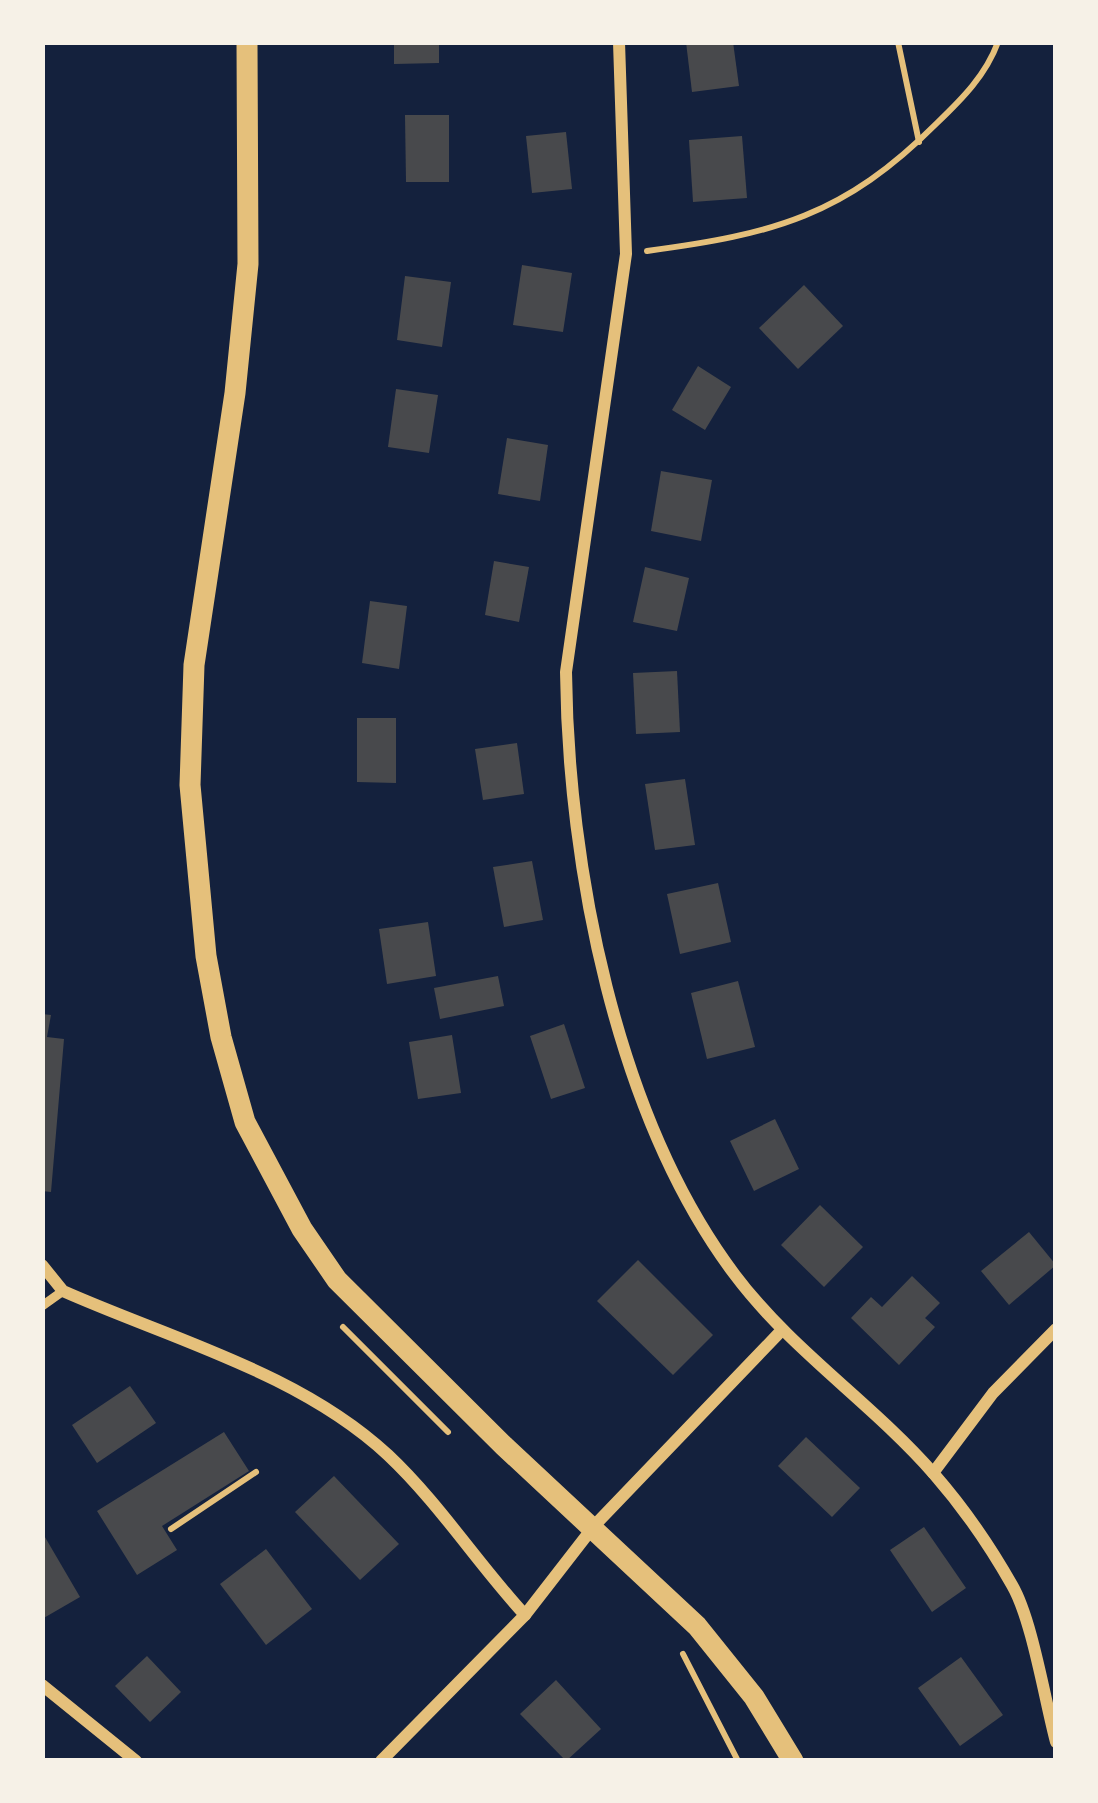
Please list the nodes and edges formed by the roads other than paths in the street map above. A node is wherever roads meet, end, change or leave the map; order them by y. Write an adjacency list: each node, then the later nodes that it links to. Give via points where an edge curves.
1 (247, 42): 9 (street, via 248,264 194,665 190,785 194,871 220,1037 245,1122 337,1280)
2 (619, 42): 7 (street, via 626,254 566,672 567,730 603,983 645,1112 698,1220)
3 (42, 1265): 4 (street)
4 (63, 1291): 5 (lane); 10 (street, via 329,1411 388,1455)
5 (42, 1306)
6 (1056, 1329): 8 (street, via 993,1393)
7 (782, 1331): 8 (street); 9 (street)
8 (933, 1473): 12 (street, via 1015,1588)
9 (594, 1526): 10 (street); 15 (street, via 729,1663)
10 (525, 1615): 14 (street)
11 (42, 1685): 13 (street)
12 (1056, 1742)
13 (136, 1761)
14 (381, 1761)
15 (793, 1761)

